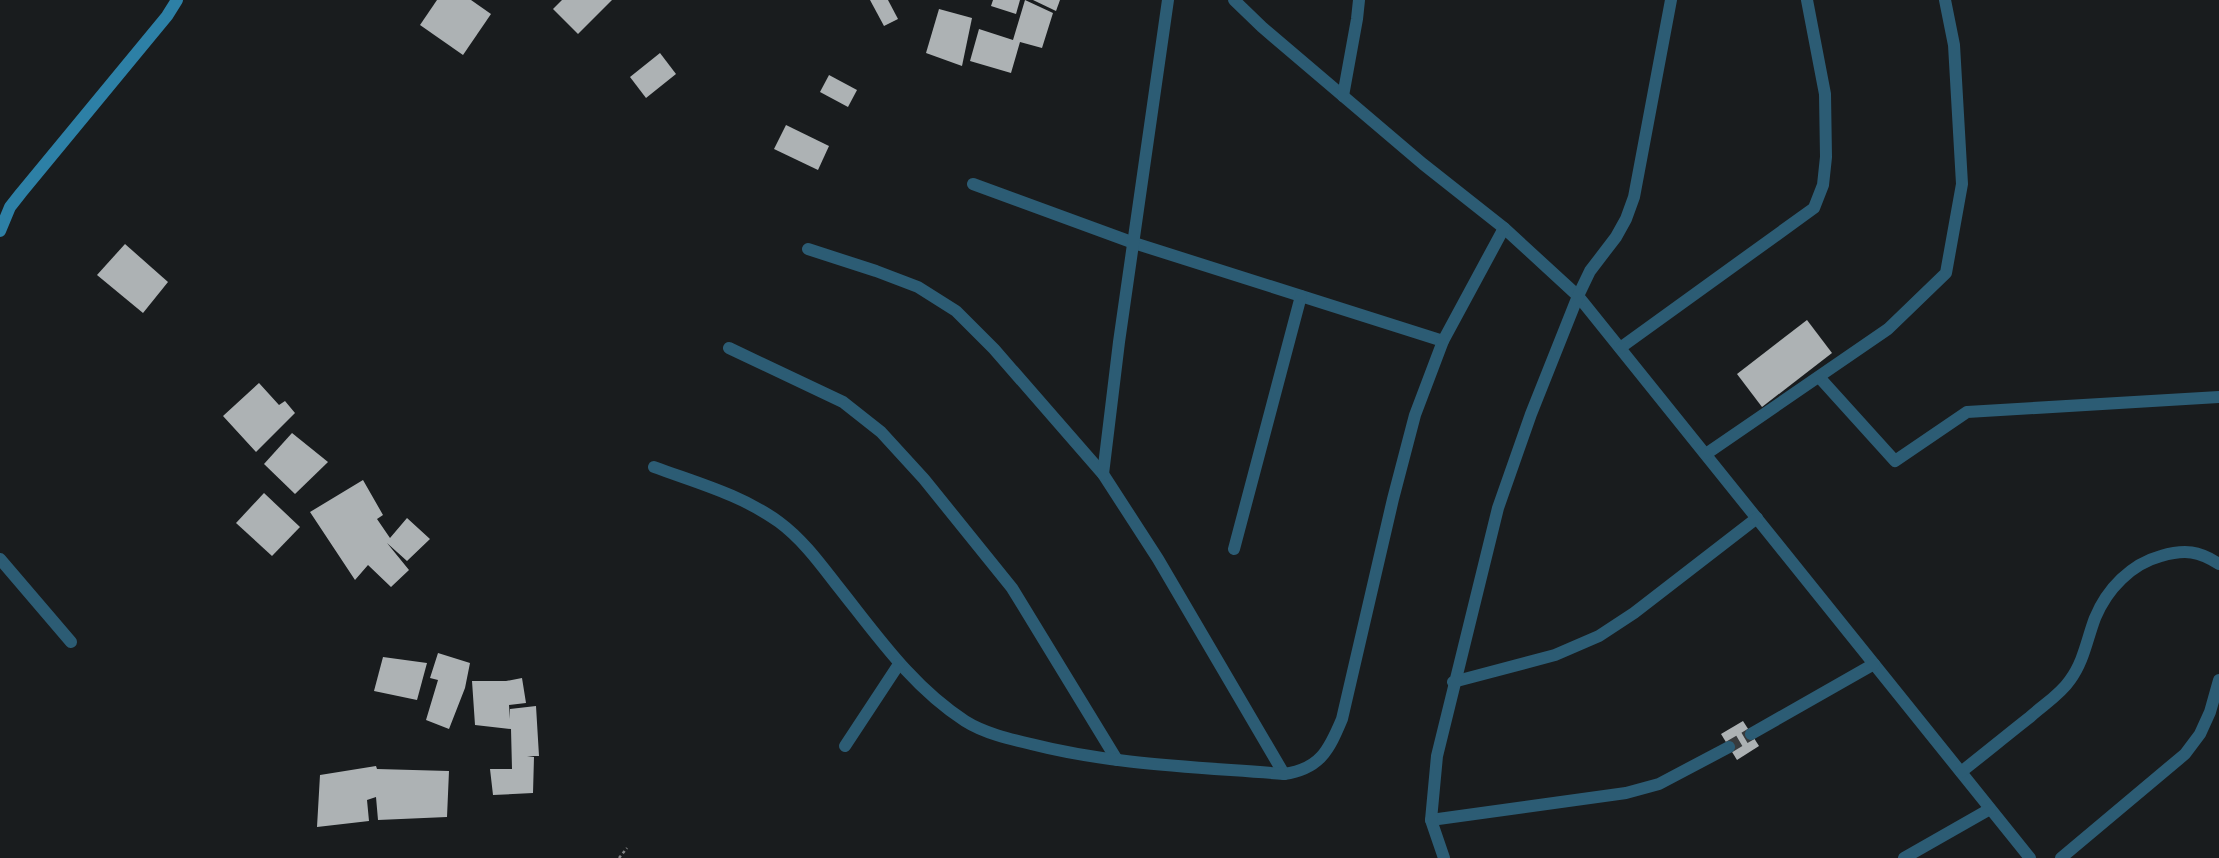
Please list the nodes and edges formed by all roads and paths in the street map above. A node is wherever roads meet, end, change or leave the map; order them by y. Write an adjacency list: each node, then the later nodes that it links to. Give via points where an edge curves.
1 (177, 0): 11 (street, via 167,16 10,207)
2 (1168, 0): 12 (street)
3 (1234, 0): 8 (street)
4 (1359, 0): 8 (street)
5 (1671, 0): 15 (street, via 1634,196 1626,219 1590,272)
6 (1807, 0): 18 (street, via 1825,94 1825,171 1823,185 1814,208)
7 (1945, 0): 19 (street, via 1954,45 1962,184 1946,273 1888,329)
8 (1343, 96): 10 (street)
9 (973, 184): 12 (street)
10 (1504, 228): 15 (street); 16 (street)
11 (0, 231)
12 (1134, 243): 14 (street); 23 (street)
13 (808, 249): 23 (street, via 918,287 956,311 994,348)
14 (1301, 296): 16 (street); 25 (street)
15 (1578, 296): 18 (street); 32 (street, via 1531,414 1498,508)
16 (1443, 341): 38 (street, via 1415,415 1342,719 1332,743 1319,759 1302,772)
17 (729, 348): 36 (street, via 843,402 881,432 924,480 1012,588)
18 (1620, 348): 21 (street)
19 (1819, 377): 20 (street, via 1895,461 1967,412); 21 (street)
20 (2219, 397)
21 (1706, 454): 24 (street)
22 (654, 467): 29 (street, via 745,501 780,522 807,547)
23 (1103, 474): 38 (street, via 1158,559)
24 (1758, 518): 30 (street); 32 (street, via 1634,613 1599,636 1555,655)
25 (1234, 549)
26 (0, 559): 28 (street)
27 (2219, 564): 37 (street, via 2203,554 2176,552 2149,559 2128,572 2109,592 2095,618 2084,654 2070,680 2055,696)
28 (71, 642)
29 (899, 664): 34 (street); 36 (street, via 928,694 967,722 1014,740 1055,750)
30 (1874, 664): 33 (street); 37 (street)
31 (2219, 680): 46 (street, via 2210,712 2200,734 2184,754)
32 (1453, 682): 40 (street, via 1437,756)
33 (1751, 734)
34 (845, 746)
35 (1729, 747): 40 (street, via 1659,784 1626,792)
36 (1117, 760): 38 (street)
37 (1961, 772): 39 (street)
38 (1284, 774)
39 (1990, 809): 44 (street); 45 (street)
40 (1431, 820): 43 (street)
41 (627, 848): 42 (path)
42 (619, 858)
43 (1444, 858)
44 (1904, 858)
45 (2030, 858)
46 (2061, 858)

